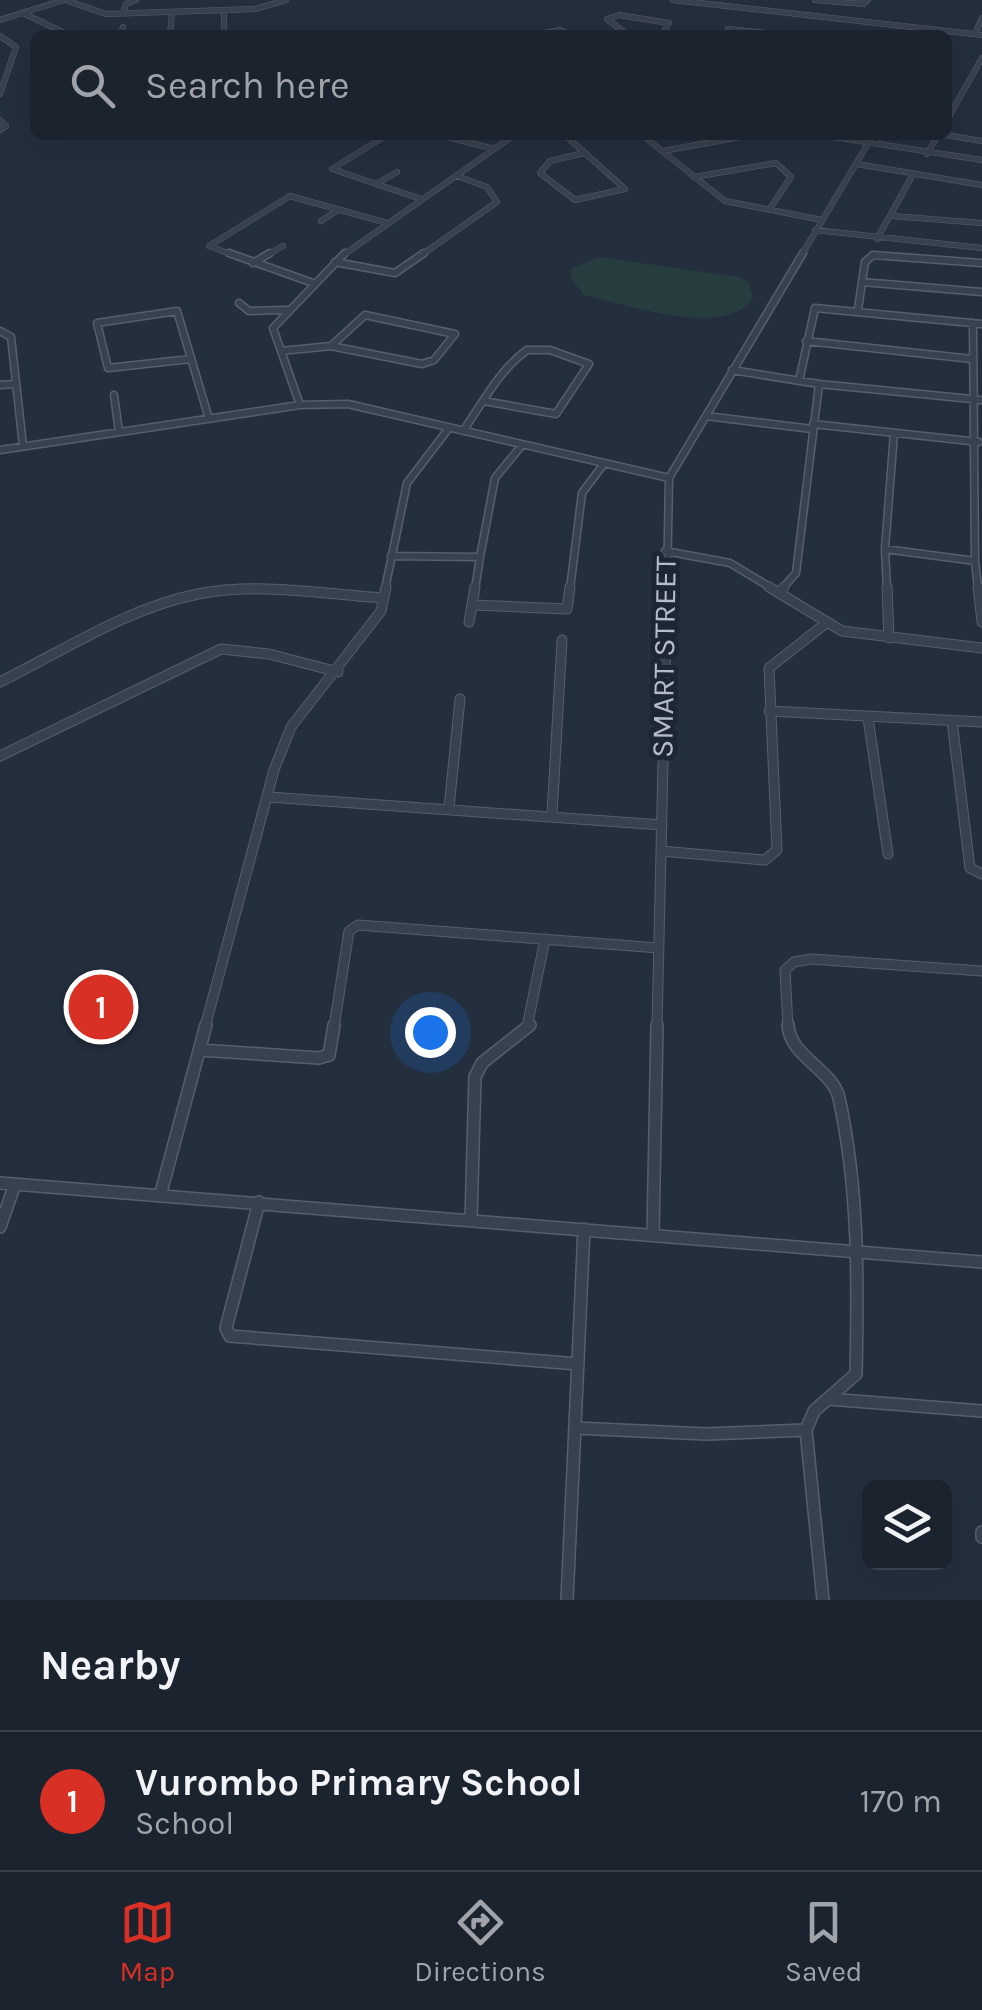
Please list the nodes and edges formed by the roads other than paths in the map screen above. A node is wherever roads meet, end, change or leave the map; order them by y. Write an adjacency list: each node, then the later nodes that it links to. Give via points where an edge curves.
1 (65, 0): 11 (street); 12 (street, via 98,14)
2 (136, 0): 12 (street)
3 (286, 0): 8 (street)
4 (673, 0): 7 (street)
5 (815, 0): 6 (street)
6 (868, 0)
7 (683, 1): 10 (street)
8 (224, 10): 9 (street); 21 (street)
9 (172, 12): 12 (street); 20 (street)
10 (743, 12): 15 (street); 17 (street)
11 (23, 13): 14 (street); 18 (street)
12 (123, 14)
13 (982, 18): 28 (street)
14 (0, 20)
15 (882, 26): 25 (street); 26 (street)
16 (123, 27): 19 (street)
17 (728, 29): 24 (street)
18 (59, 30)
19 (122, 30)
20 (170, 30)
21 (224, 30)
22 (622, 30): 23 (street, via 608,19 670,24)
23 (666, 30)
24 (737, 30)
25 (879, 30)
26 (914, 30)
27 (952, 33): 28 (street)
28 (978, 34)
29 (0, 36): 33 (street, via 16,48)
30 (981, 61): 31 (street)
31 (970, 80): 32 (street); 35 (street)
32 (982, 81)
33 (0, 94)
34 (952, 94): 35 (street)
35 (962, 95): 36 (street)
36 (952, 112)
37 (0, 120): 38 (street, via 6,126)
38 (0, 130)
39 (952, 136): 50 (street)
40 (379, 140): 62 (street, via 332,169)
41 (445, 140): 51 (street)
42 (456, 140): 52 (street)
43 (507, 140): 52 (street)
44 (571, 140): 54 (street)
45 (648, 140): 53 (street)
46 (724, 140): 53 (street)
47 (870, 140): 57 (street, SMART STREET)
48 (875, 140): 55 (street)
49 (935, 140): 55 (street)
50 (982, 140)
51 (436, 147)
52 (494, 149): 59 (street)
53 (663, 152): 61 (street)
54 (584, 153): 54 (street, via 623,186 625,190 575,200 540,173 550,161)
55 (928, 154): 56 (street)
56 (982, 160)
57 (857, 164): 60 (street); 68 (street, SMART STREET)
58 (396, 172): 62 (street)
59 (458, 176): 64 (street); 78 (street, via 487,187 497,202 395,273)
60 (912, 176): 63 (street); 67 (street)
61 (694, 177): 66 (street, via 725,200); 66 (street, via 776,163 791,177)
62 (376, 184): 64 (street)
63 (982, 185)
64 (422, 199): 70 (street)
65 (338, 210): 69 (street); 70 (street); 79 (street, via 299,196 283,198 209,246)
66 (770, 210): 68 (street)
67 (892, 216): 71 (street); 73 (street)
68 (822, 220): 72 (street, SMART STREET)
69 (321, 222)
70 (386, 223): 78 (street)
71 (982, 223)
72 (816, 230): 73 (street); 94 (street, SMART STREET)
73 (878, 239): 74 (street)
74 (907, 241): 76 (street); 77 (street)
75 (284, 246): 79 (street)
76 (982, 248)
77 (906, 257): 80 (street); 81 (street, via 869,257)
78 (335, 262): 82 (street)
79 (253, 263): 82 (street)
80 (982, 263)
81 (862, 282): 83 (street); 85 (street)
82 (314, 283): 86 (street)
83 (982, 292)
84 (239, 303): 86 (street, via 249,311)
85 (858, 309): 87 (street); 89 (street, via 815,308)
86 (286, 310): 91 (street, via 273,328)
87 (977, 323): 92 (street)
88 (0, 331): 96 (street, via 11,337)
89 (806, 341): 92 (street); 95 (street)
90 (331, 346): 90 (street, via 422,364 434,360 455,334 365,315); 91 (street)
91 (281, 351): 102 (street)
92 (972, 358): 100 (street)
93 (190, 359): 93 (street, via 177,312 97,322 108,368); 104 (street)
94 (732, 370): 95 (street); 103 (street, SMART STREET)
95 (799, 381): 97 (street)
96 (15, 384): 98 (street); 112 (street)
97 (819, 384): 100 (street); 105 (street)
98 (0, 386)
99 (114, 394): 108 (street)
100 (979, 400): 110 (street)
101 (484, 401): 101 (street, via 529,349 589,364 556,414); 107 (street)
102 (300, 405): 104 (street); 106 (street, via 348,404)
103 (706, 416): 105 (street); 115 (street, SMART STREET)
104 (209, 419): 108 (street)
105 (813, 427): 109 (street); 121 (street, via 796,573)
106 (448, 428): 107 (street); 118 (street, via 414,467)
107 (463, 431): 111 (street)
108 (119, 432): 112 (street)
109 (894, 433): 110 (street); 116 (street)
110 (980, 442): 120 (street)
111 (522, 445): 114 (street); 119 (street, via 495,478)
112 (23, 446): 113 (street)
113 (0, 450)
114 (603, 465): 115 (street); 123 (street, via 582,493 566,609)
115 (668, 478): 117 (street, SMART STREET)
116 (884, 549): 120 (street); 127 (street)
117 (665, 552): 121 (street, via 722,560); 141 (street, SMART STREET)
118 (391, 556): 119 (street); 122 (street)
119 (480, 558): 123 (street)
120 (975, 561): 125 (street)
121 (778, 593): 126 (street)
122 (383, 598): 130 (street, via 381,612); 131 (street, via 249,590 195,594)
123 (473, 605): 124 (street)
124 (470, 622)
125 (982, 622)
126 (825, 624): 127 (street); 133 (street, via 769,668)
127 (889, 638): 129 (street)
128 (562, 640): 140 (street)
129 (982, 648)
130 (338, 672): 137 (street, via 221,649); 138 (street, via 291,726)
131 (0, 682)
132 (460, 699): 139 (street)
133 (769, 711): 134 (street); 142 (street, via 777,850 765,860)
134 (868, 718): 135 (street); 143 (street)
135 (952, 721): 136 (street); 144 (street, via 970,868)
136 (982, 722)
137 (0, 756)
138 (269, 797): 139 (street); 148 (street)
139 (448, 808): 140 (street)
140 (552, 815): 141 (street)
141 (662, 825): 142 (street, SMART STREET)
142 (661, 852): 146 (street, SMART STREET)
143 (888, 854)
144 (982, 874)
145 (545, 939): 146 (street); 148 (street, via 358,925 349,930 329,1055); 153 (street, via 531,1024 482,1063 475,1078)
146 (659, 948): 156 (street, SMART STREET)
147 (982, 971): 157 (street, via 811,959 785,970 788,1038 838,1093)
148 (200, 1050): 151 (street)
149 (0, 1183): 150 (street)
150 (15, 1184): 151 (street); 154 (street)
151 (160, 1196): 152 (street)
152 (259, 1202): 153 (street); 159 (street, via 226,1328 230,1336)
153 (471, 1220): 155 (street)
154 (0, 1227)
155 (584, 1229): 156 (street); 159 (street)
156 (653, 1235): 157 (street)
157 (860, 1252): 158 (street); 160 (street, via 858,1367)
158 (982, 1262)
159 (578, 1364): 162 (street)
160 (828, 1399): 161 (street); 163 (street, via 809,1417)
161 (982, 1411)
162 (576, 1428): 163 (street); 164 (street)
163 (806, 1430): 165 (street)
164 (567, 1600)
165 (823, 1600)

